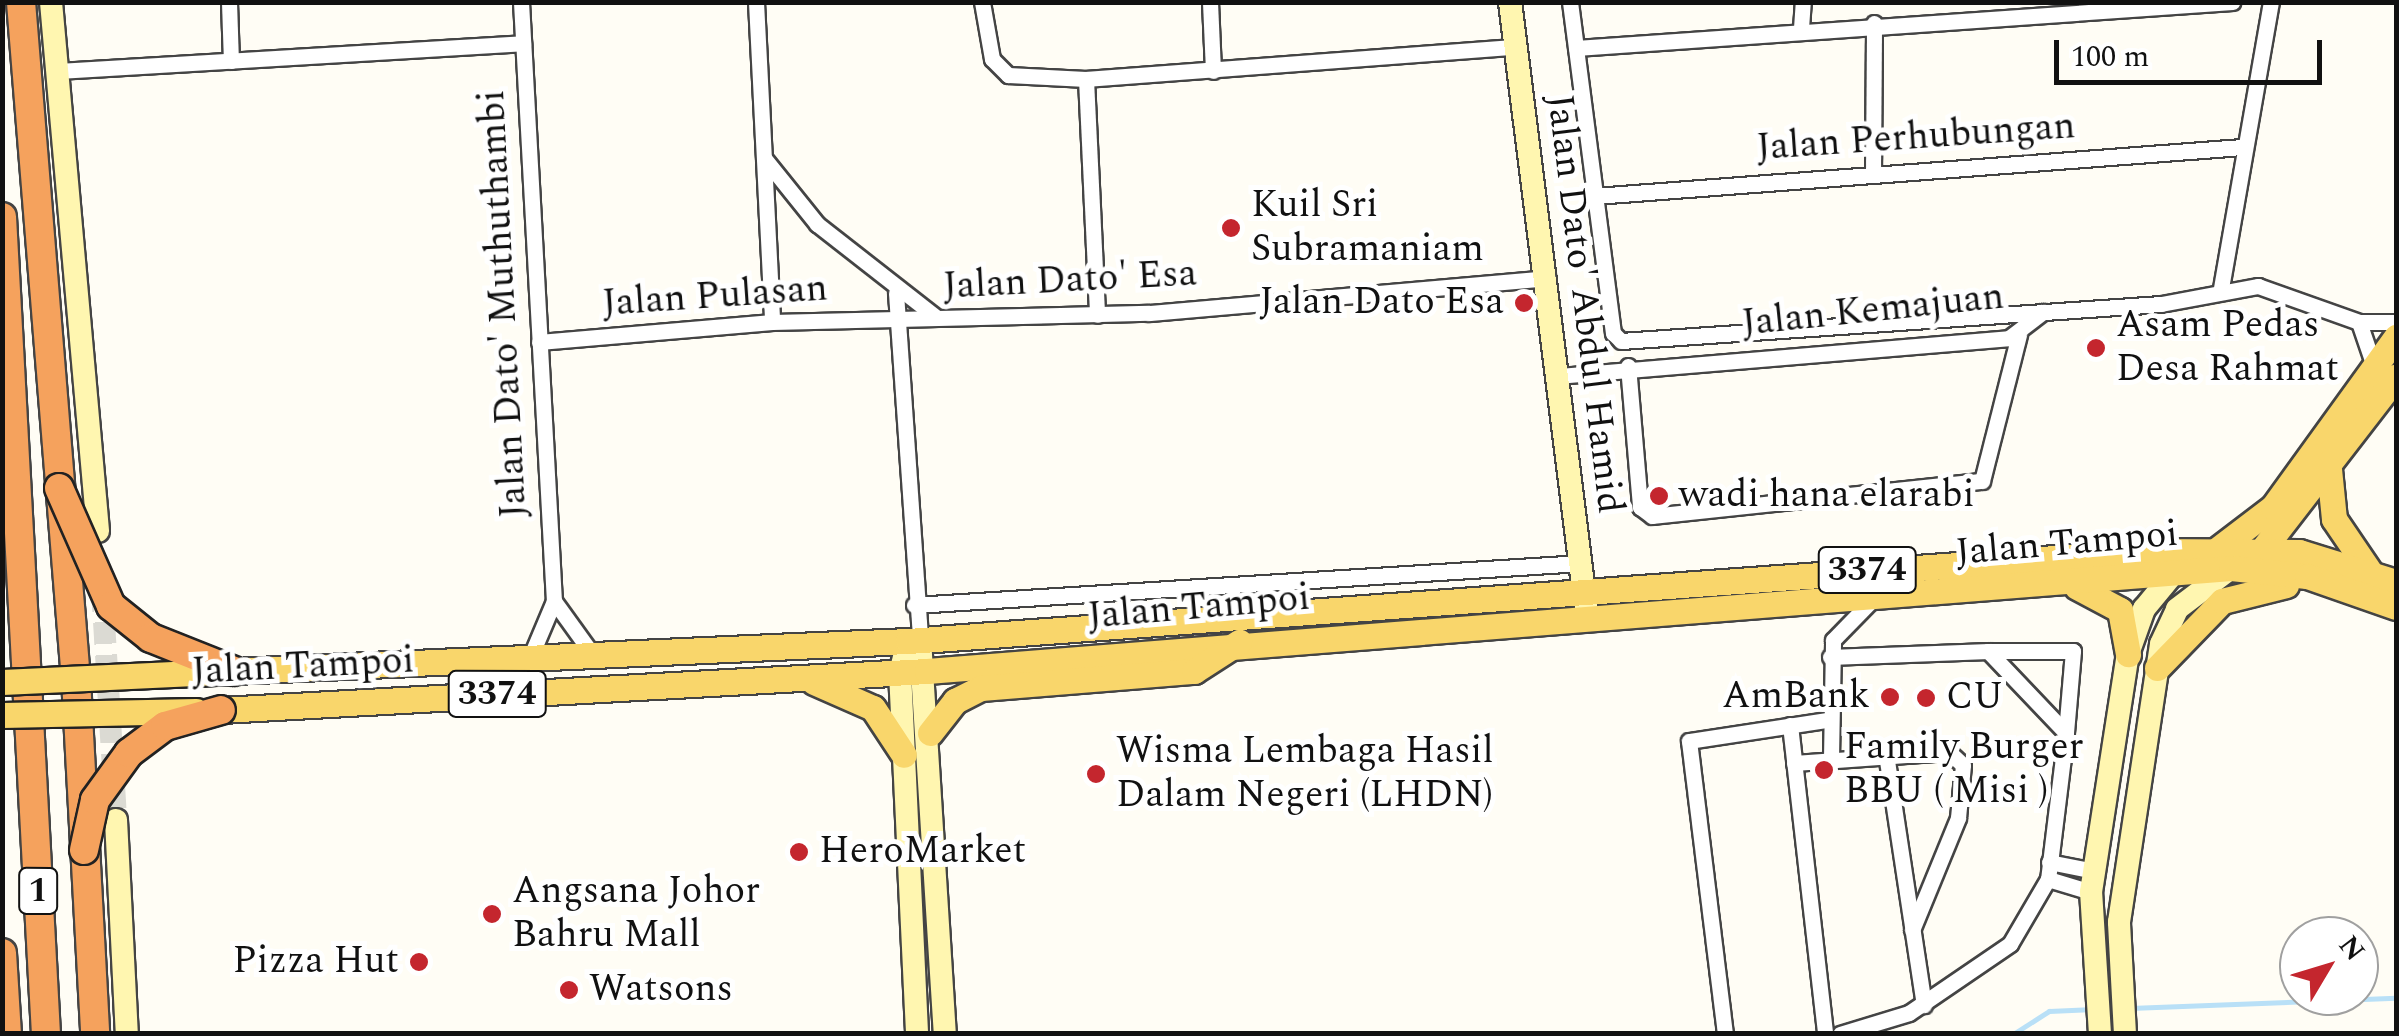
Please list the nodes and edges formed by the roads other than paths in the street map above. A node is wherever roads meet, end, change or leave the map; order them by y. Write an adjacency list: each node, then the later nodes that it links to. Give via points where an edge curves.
1 (20, 2): 47 (highway)
2 (51, 2): 21 (street)
3 (228, 2): 20 (street)
4 (521, 2): 17 (street, Jalan Dato' Muthuthambi)
5 (756, 2): 25 (street)
6 (982, 2): 23 (street, via 992,58 1008,75)
7 (1210, 2): 22 (street)
8 (1510, 2): 18 (street, Jalan Dato' Abdul Hamid)
9 (1570, 2): 19 (street)
10 (1804, 2): 16 (street)
11 (2232, 2): 13 (street)
12 (2271, 2): 24 (street)
13 (2132, 6): 14 (street)
14 (1984, 10): 15 (street)
15 (1874, 23): 16 (street); 26 (street)
16 (1801, 28): 19 (street)
17 (524, 43): 20 (street); 41 (street, Jalan Dato' Muthuthambi)
18 (1516, 47): 22 (street); 29 (street, Jalan Dato' Abdul Hamid)
19 (1576, 48): 27 (street)
20 (231, 60): 21 (street)
21 (58, 71): 48 (street)
22 (1213, 71): 23 (street)
23 (1086, 79): 33 (street)
24 (2242, 147): 26 (street, Jalan Perhubungan); 30 (street)
25 (764, 158): 31 (street, via 817,224); 36 (street)
26 (1873, 173): 27 (street, Jalan Perhubungan)
27 (1595, 196): 32 (street, via 1621,341)
28 (2, 217): 97 (highway, 1)
29 (1547, 278): 33 (street, Jalan Dato' Esa); 44 (street, Jalan Dato' Abdul Hamid)
30 (2221, 288): 32 (street, Jalan Kemajuan, via 2161,304); 37 (street, Jalan Kemajuan, via 2282,290)
31 (896, 292): 34 (street); 35 (street)
32 (2043, 312): 39 (street, Jalan Kemajuan)
33 (1097, 315): 34 (street, Jalan Dato' Esa)
34 (942, 320): 35 (street, Jalan Dato' Esa)
35 (896, 321): 36 (street, Jalan Pulasan); 60 (street)
36 (772, 322): 41 (street, Jalan Pulasan)
37 (2359, 322): 38 (street, Jalan Kemajuan); 43 (street)
38 (2396, 322)
39 (2019, 335): 42 (street, Jalan Kemajuan); 42 (street, via 1982,481 1652,516 1640,507)
40 (2396, 336): 43 (main road)
41 (539, 342): 58 (street, Jalan Dato' Muthuthambi)
42 (1628, 366): 44 (street, Jalan Kemajuan)
43 (2385, 372): 45 (main road); 46 (main road)
44 (1558, 376): 52 (street, Jalan Dato' Abdul Hamid)
45 (2329, 469): 49 (main road); 53 (main road, via 2334,519)
46 (2294, 476): 50 (main road, via 2224,526); 51 (main road)
47 (59, 488): 70 (highway, bridge, via 111,606 164,645); 74 (highway, bridge)
48 (98, 530)
49 (2270, 549): 51 (main road, Jalan Tampoi / 3374); 53 (main road, Jalan Tampoi / 3374)
50 (2150, 550): 51 (main road, Jalan Tampoi / 3374); 59 (main road, Jalan Tampoi / 3374)
51 (2224, 558): 54 (main road); 61 (main road, Jalan Tampoi / 3374, via 2307,576); 69 (street, via 2177,608)
52 (1581, 563): 59 (street, Jalan Dato' Abdul Hamid); 60 (street)
53 (2370, 572): 55 (main road, Jalan Tampoi / 3374)
54 (2173, 574): 56 (main road, Jalan Tampoi / 3374); 67 (street, via 2144,609)
55 (2396, 582)
56 (2072, 585): 57 (main road, Jalan Tampoi / 3374); 67 (main road, via 2120,610)
57 (1880, 595): 59 (main road, Jalan Tampoi / 3374); 68 (street, via 1840,626)
58 (554, 601): 64 (street); 66 (street, Jalan Dato' Muthuthambi)
59 (1585, 602): 62 (main road, Jalan Tampoi / 3374); 63 (main road, Jalan Tampoi / 3374)
60 (914, 610): 62 (street)
61 (2396, 610): 69 (main road, via 2314,590 2260,586 2191,624)
62 (914, 640): 64 (main road, Jalan Tampoi / 3374); 71 (street); 72 (street)
63 (1238, 642): 71 (main road, Jalan Tampoi / 3374); 81 (main road, via 1194,671 981,688 955,701)
64 (590, 651): 66 (main road, Jalan Tampoi / 3374)
65 (1988, 651): 68 (street); 82 (street); 82 (street, via 2073,651)
66 (532, 652): 70 (main road, Jalan Tampoi / 3374)
67 (2128, 654): 90 (street)
68 (1830, 657): 79 (street)
69 (2157, 668): 95 (street, via 2128,840)
70 (239, 671): 74 (main road, Jalan Tampoi / 3374, bridge)
71 (927, 671): 72 (main road, Jalan Tampoi / 3374); 81 (street)
72 (900, 672): 73 (main road, Jalan Tampoi / 3374); 84 (street)
73 (795, 676): 76 (main road, Jalan Tampoi / 3374); 84 (main road, via 872,708)
74 (76, 679): 75 (main road, Jalan Tampoi / 3374, bridge); 78 (highway)
75 (2, 682)
76 (230, 710): 78 (main road, Jalan Tampoi / 3374, bridge); 88 (highway, bridge, via 165,726 129,753 95,800)
77 (2, 715): 78 (main road, Jalan Tampoi / 3374, bridge)
78 (79, 715): 88 (highway, bridge)
79 (1826, 720): 80 (street); 85 (street)
80 (1790, 725): 86 (street); 102 (street, via 1688,741)
81 (930, 733): 101 (street)
82 (2066, 734): 89 (street)
83 (1886, 754): 85 (street); 91 (street); 91 (street, via 1950,752 1962,765 1958,818)
84 (904, 756): 100 (street)
85 (1831, 758): 86 (street)
86 (1794, 763): 103 (street)
87 (116, 820): 99 (street)
88 (84, 850): 98 (highway)
89 (2048, 871): 90 (street); 93 (street, via 1989,965)
90 (2093, 882): 94 (street)
91 (1912, 930): 93 (street)
92 (2, 953): 96 (highway, 1)
93 (1924, 1005): 104 (street)
94 (2100, 1032)
95 (2125, 1033)
96 (7, 1034)
97 (46, 1034)
98 (94, 1034)
99 (127, 1034)
100 (917, 1034)
101 (944, 1034)
102 (1725, 1034)
103 (1825, 1034)
104 (1840, 1034)

